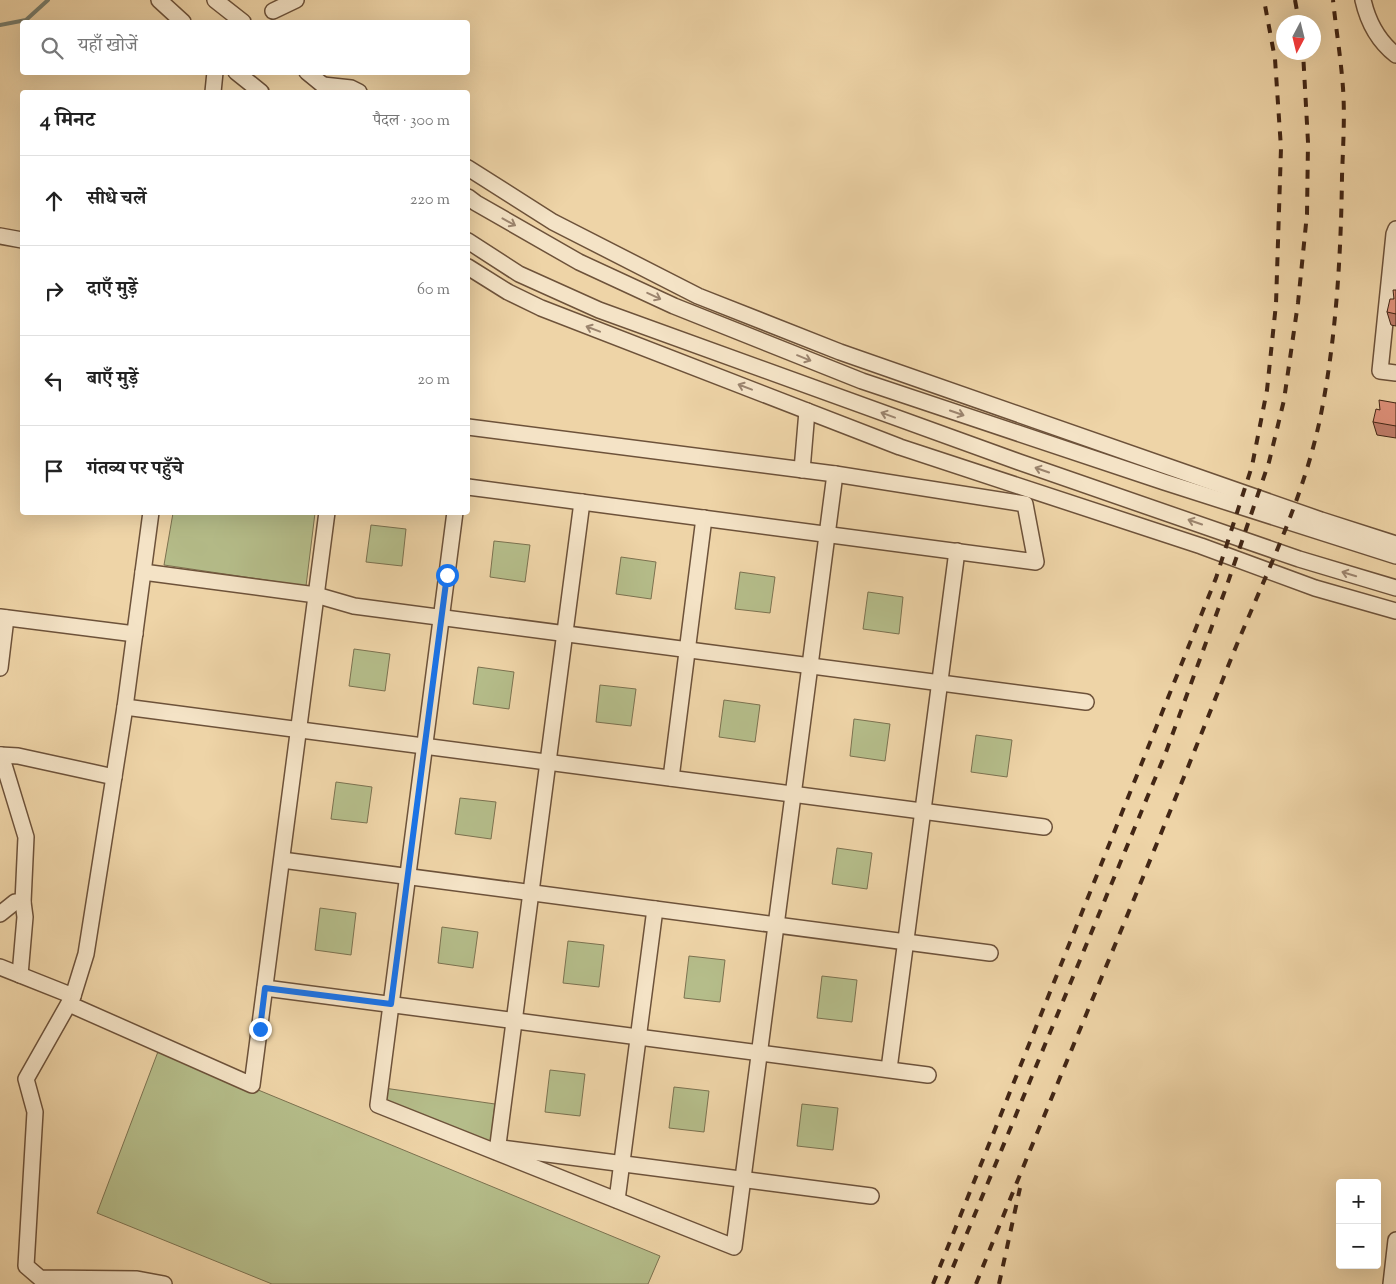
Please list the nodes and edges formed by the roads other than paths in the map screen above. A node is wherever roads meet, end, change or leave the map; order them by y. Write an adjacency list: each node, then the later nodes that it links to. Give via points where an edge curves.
1 (159, 0): 6 (street)
2 (296, 0): 5 (street)
3 (1363, 0): 8 (street, via 1373,30)
4 (222, 11): 7 (street)
5 (271, 11)
6 (181, 20)
7 (239, 20)
8 (1396, 55)
9 (215, 75): 13 (street)
10 (240, 75): 14 (street)
11 (311, 75): 12 (street)
12 (327, 89): 15 (street)
13 (212, 90)
14 (258, 90)
15 (355, 90)
16 (470, 169): 35 (street, via 553,222 698,296 840,352)
17 (470, 198): 37 (street, one-way to 37, via 579,262 674,306 862,381)
18 (1396, 229): 23 (street, via 1380,371)
19 (0, 236): 20 (street)
20 (20, 240)
21 (470, 242): 39 (street, one-way to 21, via 1299,559 1019,462 599,310 519,274)
22 (470, 269): 24 (street, one-way to 22, via 541,308)
23 (1396, 373)
24 (807, 411): 26 (street); 41 (street, via 900,447 1201,546 1315,588)
25 (470, 427): 26 (street)
26 (802, 470): 27 (street)
27 (835, 474): 34 (street); 36 (street, via 1025,504 1036,562)
28 (470, 488): 29 (street)
29 (582, 502): 33 (street); 45 (street)
30 (151, 515): 38 (street)
31 (327, 515): 40 (street)
32 (455, 515): 43 (street)
33 (704, 518): 34 (street); 46 (street)
34 (827, 534): 36 (street); 47 (street)
35 (1396, 544)
36 (957, 551): 49 (street)
37 (1396, 556)
38 (143, 572): 40 (street); 44 (street)
39 (1396, 588)
40 (316, 595): 43 (street, via 354,606); 52 (street)
41 (1396, 611)
42 (3, 618): 44 (street); 48 (street)
43 (441, 618): 45 (street); 53 (street)
44 (135, 634): 51 (street)
45 (564, 634): 46 (street); 55 (street)
46 (687, 650): 47 (street); 57 (street)
47 (810, 666): 49 (street); 58 (street)
48 (0, 668)
49 (940, 683): 50 (street); 59 (street)
50 (1086, 702)
51 (125, 707): 52 (street); 56 (street)
52 (299, 730): 53 (street); 61 (street)
53 (425, 746): 55 (street); 62 (street)
54 (1, 755): 56 (street); 64 (street, via 26,837)
55 (548, 762): 57 (street); 63 (street)
56 (114, 777): 73 (street, via 86,954)
57 (671, 778): 58 (street)
58 (794, 794): 59 (street); 67 (street)
59 (923, 811): 60 (street); 68 (street)
60 (1044, 826)
61 (282, 860): 62 (street); 72 (street)
62 (407, 877): 63 (street); 74 (street)
63 (531, 893): 65 (street); 75 (street)
64 (22, 902): 66 (street, via 15,902); 71 (street, via 25,917)
65 (655, 909): 67 (street); 76 (street)
66 (0, 914)
67 (776, 925): 68 (street); 77 (street)
68 (906, 942): 69 (street); 78 (street)
69 (990, 953)
70 (0, 967): 71 (street)
71 (20, 975): 73 (street)
72 (265, 988): 73 (street, via 252,1085); 74 (street)
73 (71, 1000): 86 (street, via 26,1079 35,1112 26,1266 40,1278 137,1279)
74 (391, 1004): 75 (street); 80 (street, via 378,1105)
75 (514, 1020): 76 (street); 80 (street)
76 (638, 1037): 77 (street); 81 (street)
77 (760, 1052): 78 (street); 82 (street)
78 (889, 1069): 79 (street)
79 (928, 1074)
80 (497, 1150): 81 (street); 84 (street)
81 (621, 1163): 82 (street); 84 (street)
82 (743, 1179): 83 (street); 84 (street, via 734,1247)
83 (871, 1196)
84 (617, 1200)
85 (1396, 1240): 87 (street)
86 (164, 1284)
87 (1391, 1284)

